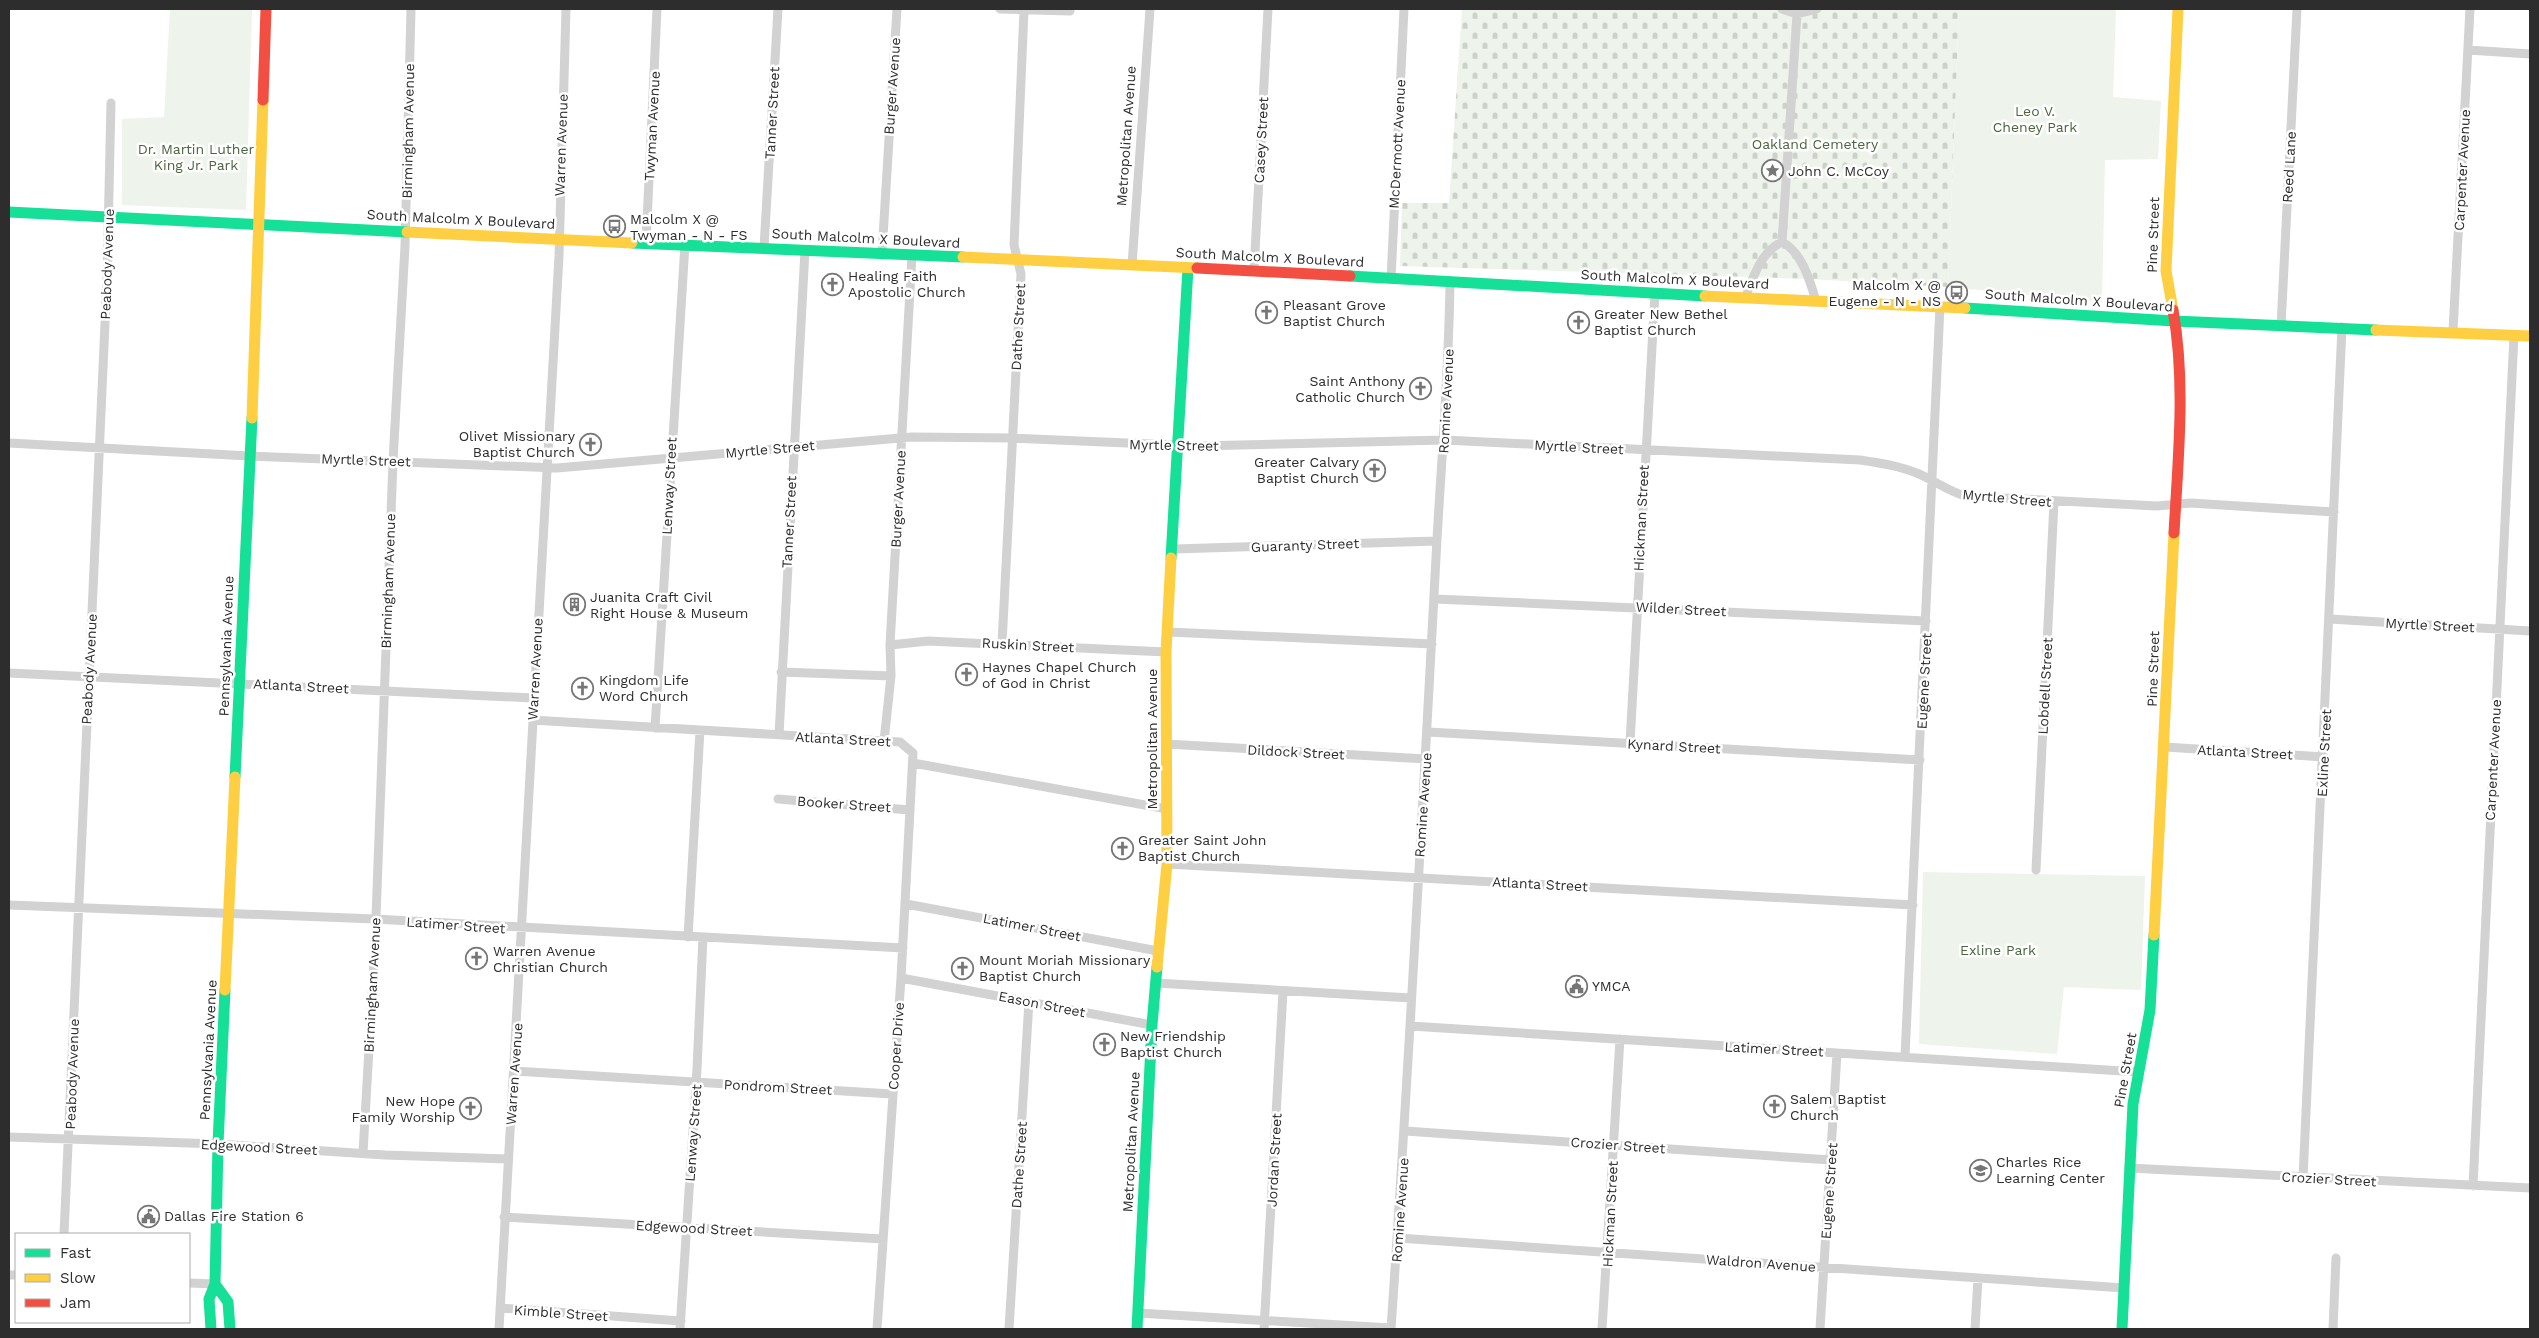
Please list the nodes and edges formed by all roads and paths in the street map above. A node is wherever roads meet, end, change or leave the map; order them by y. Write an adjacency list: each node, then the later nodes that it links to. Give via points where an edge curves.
1 (266, 9): 24 (street, Pennsylvania Avenue)
2 (411, 9): 25 (street, Birmingham Avenue)
3 (566, 9): 26 (street, Warren Avenue)
4 (658, 9): 28 (street, Twyman Avenue)
5 (778, 9): 30 (street, Tanner Street)
6 (897, 9): 32 (street, Burger Avenue)
7 (1000, 9): 16 (street)
8 (1150, 9): 35 (street, Metropolitan Avenue)
9 (1268, 9): 37 (street, Casey Street)
10 (1404, 9): 38 (street, McDermott Avenue)
11 (1782, 9): 18 (street)
12 (1817, 9): 18 (street)
13 (2178, 9): 44 (street, Pine Street, via 2166,271)
14 (2297, 9): 45 (street, Reed Lane)
15 (2470, 9): 19 (street, Carpenter Avenue)
16 (1024, 10): 17 (street); 34 (street, Dathe Street, via 1014,244)
17 (1070, 11)
18 (1797, 14): 27 (street)
19 (2468, 50): 20 (street); 47 (street, Carpenter Avenue)
20 (2530, 54)
21 (111, 103): 23 (street, Peabody Avenue)
22 (9, 212): 23 (street, South Malcolm X Boulevard)
23 (109, 217): 24 (street, South Malcolm X Boulevard); 55 (street, Peabody Avenue)
24 (259, 225): 25 (street, South Malcolm X Boulevard); 58 (street, Pennsylvania Avenue)
25 (406, 232): 26 (street, South Malcolm X Boulevard); 60 (street, Birmingham Avenue)
26 (558, 238): 28 (street, South Malcolm X Boulevard); 61 (street, Warren Avenue)
27 (1782, 242): 41 (street, via 1770,249 1764,258); 42 (street, via 1800,261 1810,279)
28 (646, 243): 29 (street, South Malcolm X Boulevard)
29 (684, 244): 30 (street, South Malcolm X Boulevard); 59 (street, Lenway Street)
30 (764, 247): 31 (street, South Malcolm X Boulevard)
31 (805, 250): 32 (street, South Malcolm X Boulevard); 56 (street, Tanner Street)
32 (882, 254): 33 (street, South Malcolm X Boulevard)
33 (912, 255): 34 (street, South Malcolm X Boulevard); 50 (street, Burger Avenue)
34 (1018, 260): 35 (street, South Malcolm X Boulevard); 51 (street, Dathe Street, via 1021,274)
35 (1132, 265): 36 (street, South Malcolm X Boulevard)
36 (1188, 268): 37 (street, South Malcolm X Boulevard); 54 (street, Metropolitan Avenue)
37 (1254, 271): 38 (street, South Malcolm X Boulevard)
38 (1391, 279): 39 (street, South Malcolm X Boulevard)
39 (1450, 281): 40 (street, South Malcolm X Boulevard); 52 (street, Romine Avenue)
40 (1655, 293): 41 (street, South Malcolm X Boulevard); 57 (street, Hickman Street)
41 (1745, 298): 42 (street, South Malcolm X Boulevard)
42 (1816, 301): 43 (street, South Malcolm X Boulevard)
43 (1940, 306): 44 (street, South Malcolm X Boulevard); 62 (street, Eugene Street)
44 (2174, 321): 45 (street, South Malcolm X Boulevard); 64 (street, Pine Street, via 2181,381)
45 (2281, 326): 46 (street, South Malcolm X Boulevard)
46 (2342, 328): 47 (street, South Malcolm X Boulevard); 65 (street, Exline Street)
47 (2453, 331): 48 (street, South Malcolm X Boulevard)
48 (2514, 335): 49 (street, South Malcolm X Boulevard); 72 (street, Carpenter Avenue)
49 (2530, 336)
50 (902, 438): 51 (street, Myrtle Street); 56 (street, Myrtle Street); 77 (street, Burger Avenue)
51 (1012, 438): 54 (street, Myrtle Street); 75 (street, Dathe Street)
52 (1444, 440): 54 (street, Myrtle Street); 57 (street, Myrtle Street); 66 (street, Romine Avenue)
53 (9, 443): 55 (street, Myrtle Street)
54 (1180, 446): 67 (street, Metropolitan Avenue)
55 (99, 447): 58 (street, Myrtle Street); 82 (street, Peabody Avenue)
56 (793, 447): 59 (street, Myrtle Street); 79 (street, Tanner Street)
57 (1645, 450): 62 (street, Myrtle Street, via 1860,460 1892,465); 69 (street, Hickman Street)
58 (249, 456): 60 (street, Myrtle Street); 83 (street, Pennsylvania Avenue)
59 (670, 459): 61 (street, Myrtle Street); 87 (street, Lenway Street)
60 (393, 461): 61 (street, Myrtle Street); 84 (street, Birmingham Avenue)
61 (547, 467): 85 (street, Warren Avenue)
62 (1934, 483): 63 (street, Myrtle Street, via 1965,496); 71 (street, Eugene Street)
63 (2054, 502): 64 (street, Myrtle Street); 103 (street, Lobdell Street)
64 (2174, 504): 65 (street, Myrtle Street); 94 (street, Pine Street)
65 (2334, 512): 70 (street, Exline Street)
66 (1437, 541): 67 (street, Guaranty Street); 68 (street, Romine Avenue)
67 (1174, 549): 74 (street, Metropolitan Avenue)
68 (1435, 598): 69 (street, Wilder Street); 76 (street, Romine Avenue)
69 (1636, 607): 71 (street, Wilder Street); 92 (street, Hickman Street)
70 (2330, 619): 72 (street, Myrtle Street); 95 (street, Exline Street)
71 (1926, 621): 97 (street, Eugene Street)
72 (2499, 629): 73 (street, Myrtle Street); 140 (street, Carpenter Avenue)
73 (2530, 631)
74 (1168, 632): 76 (street); 78 (street, Metropolitan Avenue)
75 (1002, 644): 77 (street, Ruskin Street, via 928,641); 78 (street, Ruskin Street)
76 (1432, 644): 89 (street, Romine Avenue)
77 (890, 645): 81 (street, Burger Avenue)
78 (1166, 652): 93 (street, Metropolitan Avenue)
79 (782, 672): 81 (street); 90 (street, Tanner Street)
80 (9, 674): 82 (street, Atlanta Street)
81 (891, 676): 91 (street, Burger Avenue)
82 (88, 677): 83 (street, Atlanta Street); 108 (street, Peabody Avenue)
83 (240, 683): 84 (street, Atlanta Street); 109 (street, Pennsylvania Avenue)
84 (384, 691): 85 (street, Atlanta Street); 110 (street, Birmingham Avenue)
85 (533, 698): 86 (street, Warren Avenue)
86 (532, 720): 87 (street, Atlanta Street); 111 (street, Warren Avenue)
87 (655, 728): 88 (street, Atlanta Street)
88 (700, 730): 90 (street, Atlanta Street); 112 (street)
89 (1428, 732): 92 (street, Kynard Street); 96 (street, Romine Avenue)
90 (779, 735): 91 (street, Atlanta Street)
91 (884, 742): 98 (street, Atlanta Street, via 900,742 909,748 913,753)
92 (1630, 743): 97 (street, Kynard Street)
93 (1166, 744): 96 (street, Dildock Street); 100 (street, Metropolitan Avenue)
94 (2165, 747): 95 (street, Atlanta Street); 127 (street, Pine Street, via 2150,1010)
95 (2324, 757): 139 (street, Exline Street)
96 (1426, 759): 104 (street, Romine Avenue)
97 (1920, 760): 106 (street, Eugene Street)
98 (913, 763): 100 (street); 101 (street, Cooper Drive)
99 (778, 799): 101 (street, Booker Street)
100 (1167, 809): 102 (street, Metropolitan Avenue)
101 (910, 810): 105 (street, Cooper Drive)
102 (1167, 864): 104 (street, Atlanta Street); 115 (street, Metropolitan Avenue)
103 (2036, 870)
104 (1418, 877): 106 (street, Atlanta Street); 119 (street, Romine Avenue)
105 (906, 904): 114 (street, Cooper Drive); 115 (street, Latimer Street)
106 (1913, 905): 125 (street, Eugene Street)
107 (9, 906): 108 (street, Latimer Street)
108 (78, 908): 109 (street, Latimer Street); 132 (street, Peabody Avenue)
109 (230, 914): 110 (street, Latimer Street); 133 (street, Pennsylvania Avenue)
110 (376, 919): 111 (street, Latimer Street); 135 (street, Birmingham Avenue)
111 (523, 929): 112 (street, Latimer Street); 126 (street, Warren Avenue)
112 (688, 936): 113 (street, Latimer Street)
113 (703, 938): 114 (street, Latimer Street); 128 (street, Lenway Street)
114 (903, 948): 116 (street, Cooper Drive)
115 (1158, 951): 117 (street, Metropolitan Avenue)
116 (901, 978): 120 (street, Eason Street); 129 (street, Cooper Drive)
117 (1156, 983): 118 (street); 121 (street, Metropolitan Avenue)
118 (1283, 991): 119 (street); 156 (street, Jordan Street)
119 (1412, 998): 122 (street, Romine Avenue)
120 (1030, 1001): 121 (street, Eason Street); 162 (street, Dathe Street)
121 (1152, 1025): 155 (street, Metropolitan Avenue)
122 (1410, 1026): 123 (street, Latimer Street); 130 (street, Romine Avenue)
123 (1620, 1039): 124 (street, Latimer Street); 134 (street, Hickman Street)
124 (1837, 1053): 125 (street, Latimer Street); 137 (street, Eugene Street)
125 (1905, 1056): 127 (street, Latimer Street)
126 (514, 1071): 128 (street, Pondrom Street); 136 (street, Warren Avenue)
127 (2138, 1072): 138 (street, Pine Street)
128 (696, 1082): 129 (street, Pondrom Street); 143 (street, Lenway Street)
129 (892, 1094): 146 (street, Cooper Drive)
130 (1405, 1131): 134 (street, Crozier Street); 145 (street, Romine Avenue)
131 (9, 1137): 132 (street, Edgewood Street)
132 (70, 1140): 133 (street, Edgewood Street); 144 (street, Peabody Avenue)
133 (218, 1144): 135 (street, Edgewood Street); 152 (street, Pennsylvania Avenue)
134 (1614, 1145): 137 (street, Crozier Street); 147 (street, Hickman Street)
135 (364, 1153): 136 (street, Edgewood Street)
136 (508, 1159): 142 (street, Warren Avenue)
137 (1831, 1160): 149 (street, Eugene Street)
138 (2129, 1168): 139 (street, Crozier Street); 153 (street, Pine Street)
139 (2303, 1178): 140 (street, Crozier Street)
140 (2473, 1186): 141 (street, Crozier Street)
141 (2530, 1188)
142 (504, 1217): 143 (street, Edgewood Street); 154 (street, Warren Avenue)
143 (686, 1227): 146 (street, Edgewood Street); 157 (street, Lenway Street)
144 (64, 1233)
145 (1398, 1238): 147 (street, Waldron Avenue); 165 (street, Romine Avenue)
146 (884, 1239): 161 (street, Cooper Drive)
147 (1609, 1252): 149 (street, Waldron Avenue); 166 (street, Hickman Street)
148 (2336, 1258): 170 (street)
149 (1824, 1268): 150 (street, Waldron Avenue); 167 (street, Eugene Street)
150 (1978, 1278): 153 (street, Waldron Avenue); 168 (street)
151 (190, 1283): 152 (street)
152 (215, 1284): 158 (street, Pennsylvania Avenue, via 209,1299); 159 (street, via 228,1302)
153 (2124, 1288): 169 (street, Pine Street)
154 (500, 1308): 157 (street, Kimble Street); 160 (street, Warren Avenue)
155 (1138, 1313): 156 (street); 163 (street, Metropolitan Avenue)
156 (1265, 1319): 164 (street, Jordan Street); 165 (street)
157 (681, 1325)
158 (211, 1329)
159 (230, 1329)
160 (499, 1329)
161 (877, 1329)
162 (1009, 1329)
163 (1137, 1329)
164 (1264, 1329)
165 (1391, 1329)
166 (1602, 1329)
167 (1820, 1329)
168 (1975, 1329)
169 (2122, 1329)
170 (2333, 1329)

